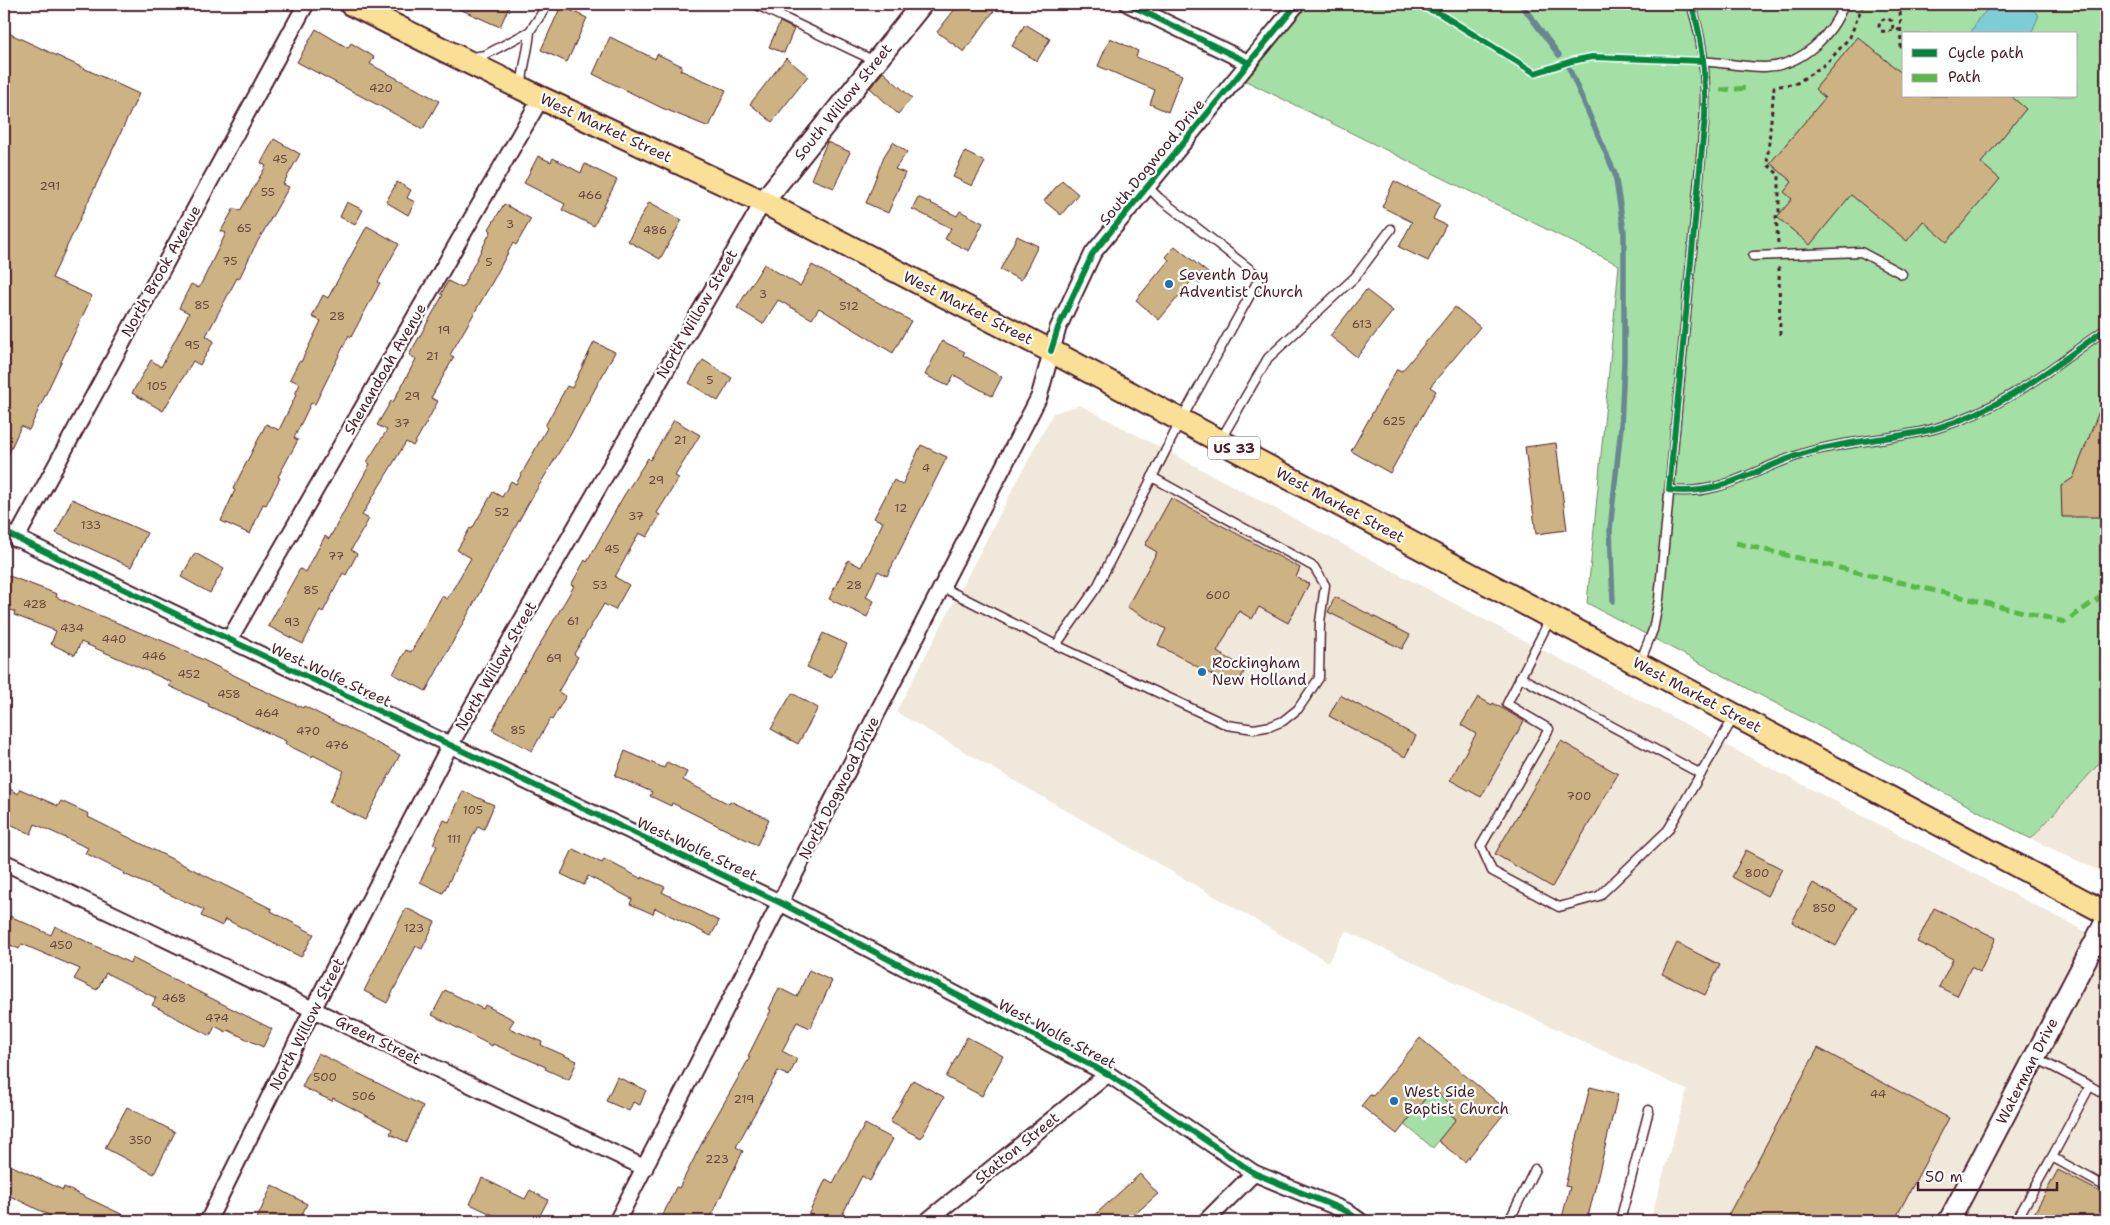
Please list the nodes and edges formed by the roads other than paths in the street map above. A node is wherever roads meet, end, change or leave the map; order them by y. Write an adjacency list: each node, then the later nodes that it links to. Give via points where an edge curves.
1 (306, 4): 27 (street, North Brook Avenue)
2 (548, 4): 10 (lane)
3 (755, 4): 12 (lane)
4 (922, 4): 12 (street, South Willow Street)
5 (1128, 4): 14 (street)
6 (1297, 4): 14 (street, South Dogwood Drive)
7 (1691, 4): 13 (lane)
8 (1844, 4): 13 (lane, via 1822,39 1809,52 1788,63 1765,67)
9 (356, 5): 11 (main road, West Market Street / US 33)
10 (530, 31): 11 (lane, via 485,55); 15 (lane, via 522,72)
11 (461, 59): 15 (main road, West Market Street / US 33)
12 (875, 61): 17 (street, South Willow Street)
13 (1703, 61): 26 (lane, via 1704,125)
14 (1249, 63): 16 (street, South Dogwood Drive)
15 (531, 93): 17 (main road, West Market Street / US 33); 30 (street, Shenandoah Avenue)
16 (1148, 186): 22 (street, South Dogwood Drive, via 1093,253 1058,328); 23 (lane, via 1260,277)
17 (763, 202): 22 (main road, West Market Street / US 33); 35 (street, North Willow Street)
18 (1391, 228): 24 (lane, via 1355,277 1268,358)
19 (1753, 256): 20 (lane, via 1861,252)
20 (1902, 274)
21 (2106, 329): 26 (lane, via 2020,391 1961,420 1905,435 1801,454 1706,491)
22 (1051, 352): 23 (main road, West Market Street / US 33); 28 (street, North Dogwood Drive, via 1040,397)
23 (1181, 420): 24 (main road, West Market Street / US 33); 25 (lane)
24 (1220, 441): 29 (main road, West Market Street / US 33)
25 (1152, 477): 31 (lane, via 1097,587); 31 (lane, via 1314,567 1325,585 1320,622 1319,678 1305,700 1286,719 1266,727 1244,729 1195,711)
26 (1669, 490): 32 (lane, via 1656,617)
27 (10, 536): 30 (street, West Wolfe Street)
28 (942, 587): 31 (lane); 38 (street, North Dogwood Drive)
29 (1551, 617): 32 (main road, West Market Street / US 33); 33 (lane)
30 (229, 640): 35 (street, West Wolfe Street)
31 (1056, 644)
32 (1639, 664): 34 (main road, West Market Street / US 33)
33 (1520, 677): 36 (lane); 36 (lane, via 1507,704 1550,729 1481,846 1492,871 1559,907 1599,896 1668,830)
34 (1735, 716): 36 (lane); 39 (main road, West Market Street / US 33)
35 (450, 745): 38 (street, West Wolfe Street); 41 (street, North Willow Street)
36 (1700, 774)
37 (4, 862): 41 (street, Green Street)
38 (780, 903): 43 (street, West Wolfe Street); 48 (street, North Dogwood Drive)
39 (2106, 913)
40 (2106, 921): 42 (street, Waterman Drive)
41 (313, 1009): 48 (street, Green Street); 52 (street, North Willow Street)
42 (2034, 1057): 44 (lane); 59 (street, Waterman Drive)
43 (1108, 1074): 50 (street, West Wolfe Street); 54 (street, Statton Street)
44 (2090, 1086): 45 (lane); 47 (lane)
45 (2106, 1095)
46 (1650, 1110): 58 (lane)
47 (2052, 1157): 51 (lane); 60 (lane)
48 (644, 1168): 53 (street, North Dogwood Drive)
49 (1535, 1169): 57 (lane)
50 (1254, 1174): 55 (street); 56 (street, West Wolfe Street, via 1346,1211)
51 (2106, 1187)
52 (208, 1221)
53 (617, 1221)
54 (926, 1221)
55 (1206, 1221)
56 (1360, 1221)
57 (1509, 1221)
58 (1620, 1221)
59 (1949, 1221)
60 (2016, 1221)

